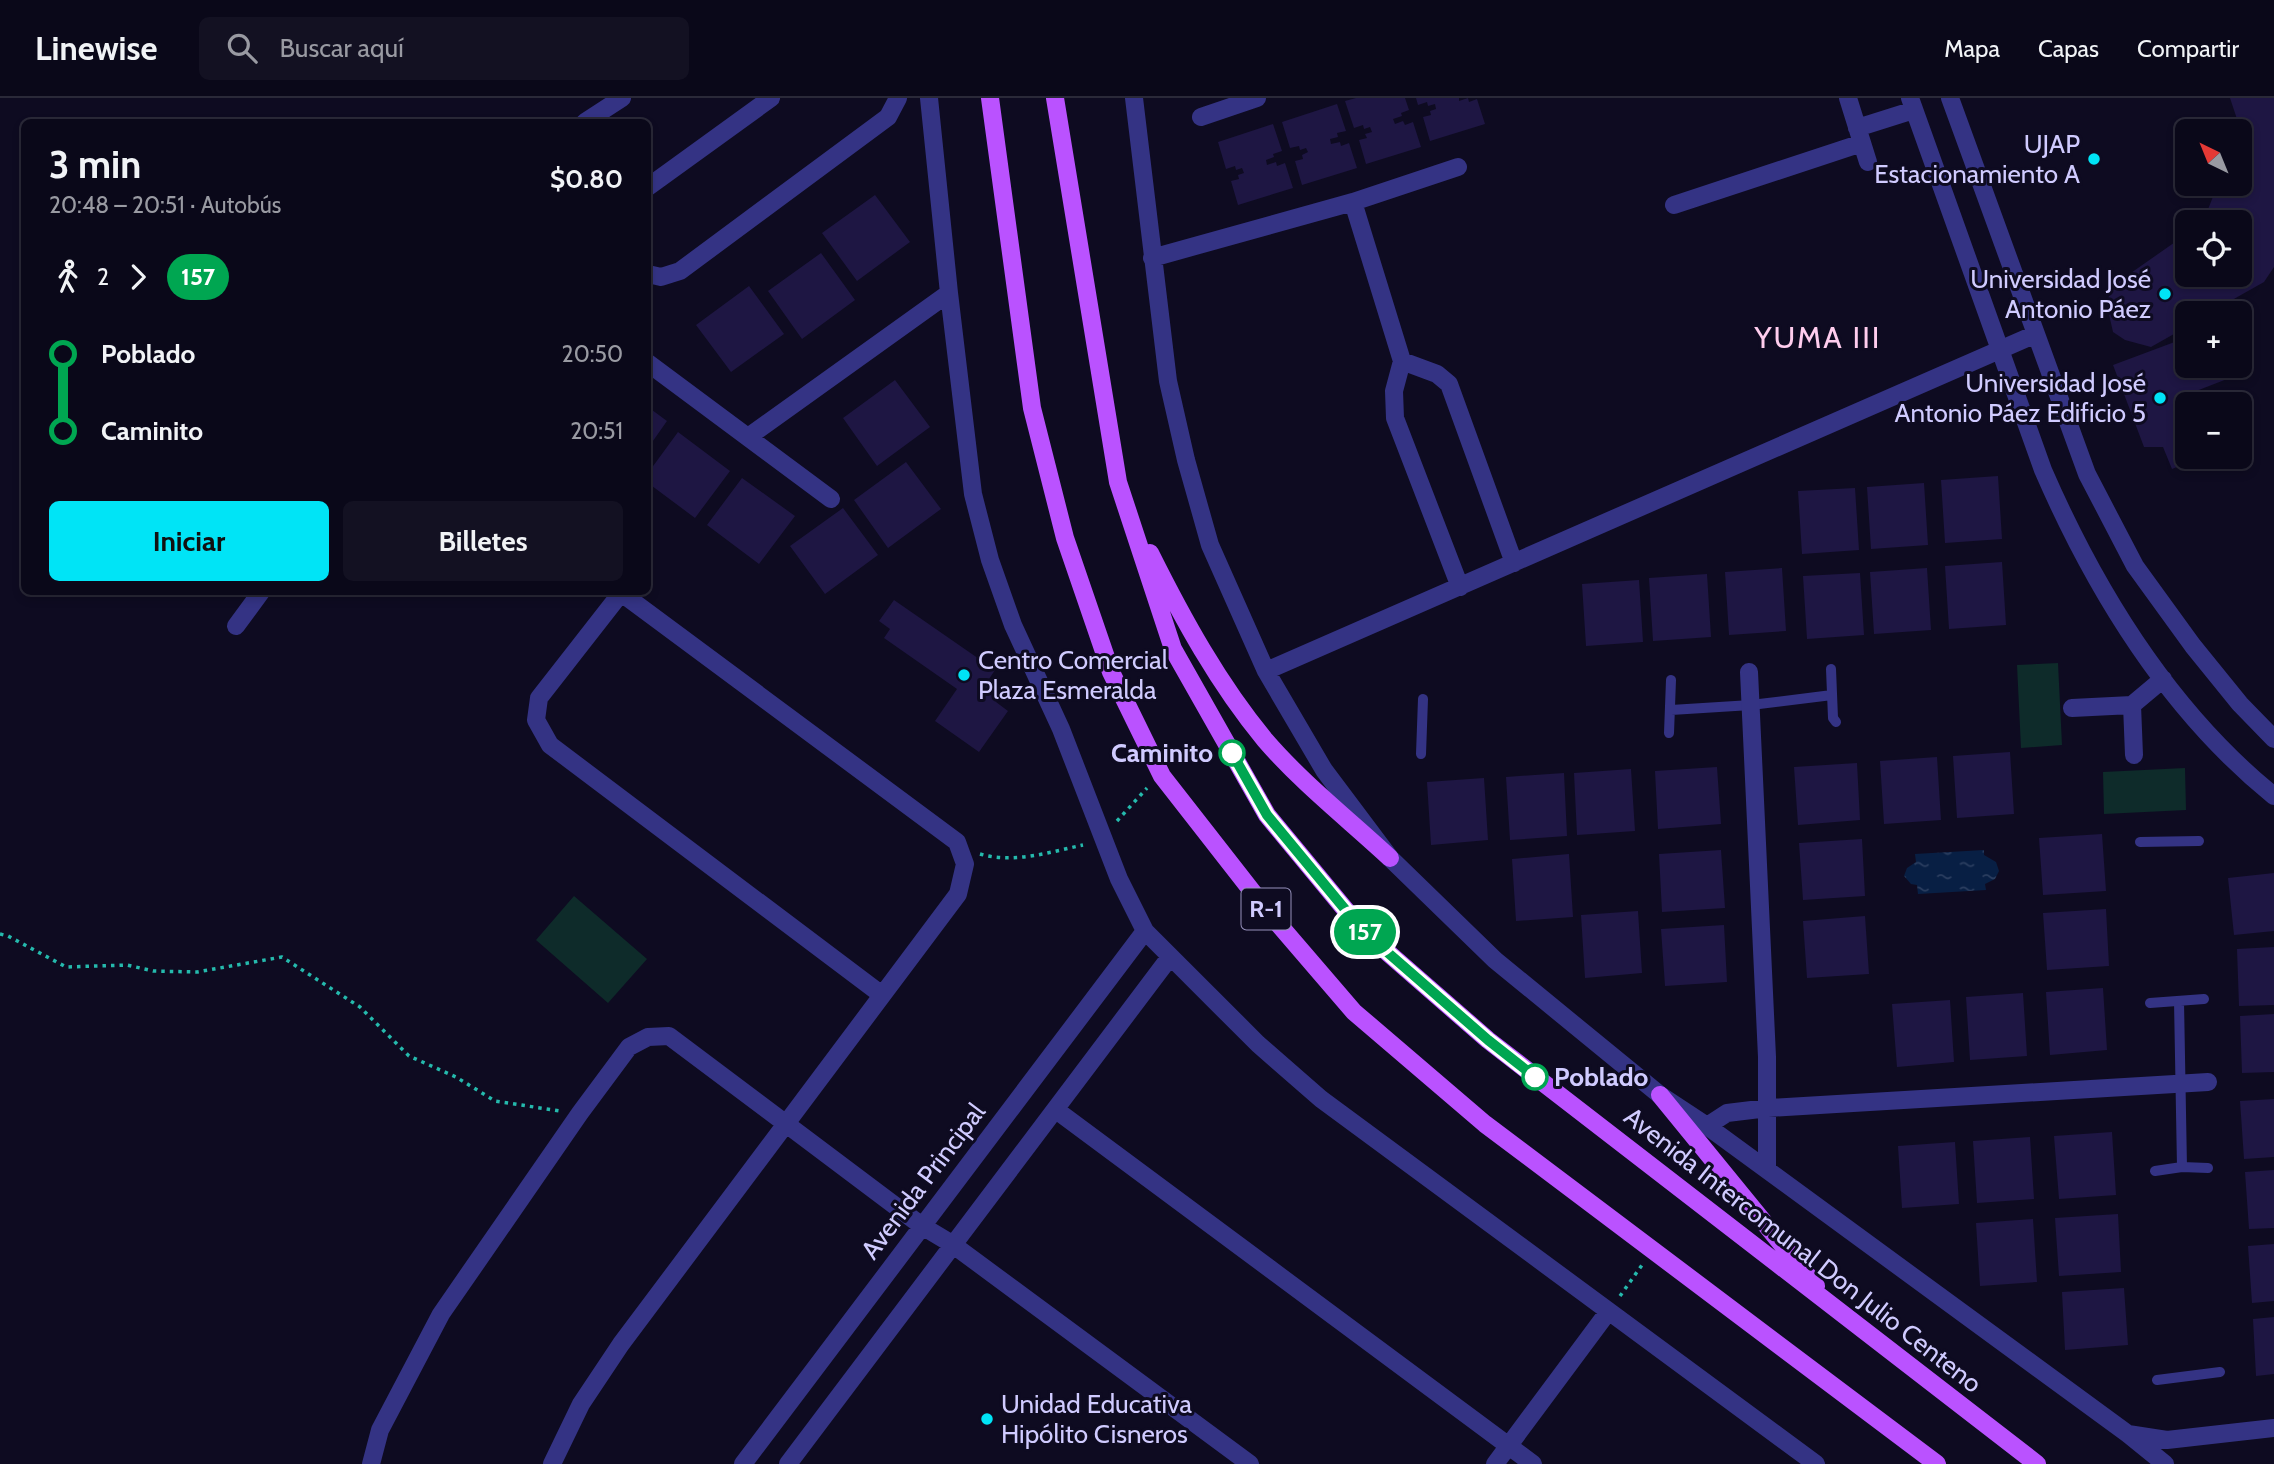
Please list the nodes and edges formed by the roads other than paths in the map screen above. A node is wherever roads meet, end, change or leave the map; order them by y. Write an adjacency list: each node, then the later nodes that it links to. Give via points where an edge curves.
1 (622, 98): 13 (street)
2 (771, 98): 17 (street)
3 (898, 98): 21 (street, via 888,117 680,271 661,277)
4 (929, 98): 22 (street)
5 (990, 98): 90 (main road, R-1, via 1032,408 1065,538 1111,672 1162,776 1354,1012 1485,1124)
6 (1055, 98): 29 (main road, Avenida Intercomunal Don Julio Centeno / R-1)
7 (1134, 98): 20 (street, Avenida Intercomunal Don Julio Centeno)
8 (1257, 98): 12 (street)
9 (1848, 98): 14 (street)
10 (1950, 98): 23 (street)
11 (1912, 104): 14 (street); 24 (street)
12 (1201, 117)
13 (590, 119)
14 (1860, 135): 15 (street); 19 (street)
15 (1868, 162)
16 (1458, 167): 18 (street)
17 (651, 185)
18 (1353, 202): 20 (street); 25 (street)
19 (1674, 205)
20 (1152, 258): 37 (street, Avenida Intercomunal Don Julio Centeno, via 1168,380 1186,460 1210,545)
21 (651, 275)
22 (948, 293): 27 (street); 56 (street, via 973,494 990,560 1119,879)
23 (2036, 334): 24 (street); 49 (street, via 2087,474 2135,566 2232,695)
24 (2001, 351): 30 (street); 39 (street, via 2066,524 2105,596)
25 (1402, 361): 30 (street, via 1437,374 1448,384); 31 (street, via 1394,391 1395,418)
26 (651, 365): 27 (street)
27 (748, 438): 28 (street)
28 (831, 499)
29 (1124, 501): 55 (main road, via 1201,650 1234,701 1290,766); 75 (main road, Avenida Intercomunal Don Julio Centeno / R-1, via 1172,649 1267,815 1363,931 1488,1040)
30 (1514, 563): 31 (street)
31 (1460, 587): 37 (street)
32 (259, 595): 35 (street)
33 (618, 595): 58 (street, via 539,698 536,720 550,745)
34 (624, 595): 58 (street, via 957,842 965,863 958,894)
35 (236, 626)
36 (1831, 669): 41 (lane)
37 (1266, 671): 55 (street, Avenida Intercomunal Don Julio Centeno, via 1324,770)
38 (1749, 672): 43 (street)
39 (2163, 679): 44 (street); 52 (street, via 2203,728)
40 (1671, 680): 46 (lane)
41 (1832, 695): 43 (lane); 47 (lane)
42 (1423, 699): 50 (lane)
43 (1751, 705): 46 (lane); 65 (street)
44 (2132, 705): 45 (street); 51 (street)
45 (2071, 708)
46 (1671, 710): 48 (lane)
47 (1836, 722)
48 (1669, 733)
49 (2274, 739)
50 (1421, 754)
51 (2134, 755)
52 (2274, 796)
53 (2199, 841): 54 (lane)
54 (2140, 842)
55 (1390, 858): 64 (street, Avenida Intercomunal Don Julio Centeno, via 1495,960)
56 (1145, 931): 57 (street); 73 (street, Avenida Principal)
57 (1170, 957): 66 (street); 76 (street, via 1321,1099)
58 (882, 995): 67 (street)
59 (2204, 999): 60 (lane)
60 (2179, 1001): 61 (lane); 63 (lane)
61 (2150, 1003)
62 (2208, 1082): 63 (street)
63 (2182, 1083): 65 (street); 69 (lane)
64 (1660, 1095): 68 (street, Avenida Intercomunal Don Julio Centeno); 75 (main road)
65 (1768, 1108): 68 (street, via 1727,1113); 71 (street)
66 (1056, 1110): 74 (street); 81 (street)
67 (786, 1123): 73 (street); 82 (street, via 669,1036 648,1037 629,1048 441,1314 380,1430); 83 (street, via 621,1344 581,1404)
68 (1707, 1126): 71 (street, Avenida Intercomunal Don Julio Centeno)
69 (2182, 1167): 70 (lane); 72 (lane)
70 (2208, 1168)
71 (1766, 1169): 80 (street, Avenida Intercomunal Don Julio Centeno)
72 (2155, 1171)
73 (922, 1226): 74 (street); 84 (street, Avenida Principal)
74 (953, 1244): 85 (street); 86 (street)
75 (1836, 1310): 91 (main road, Avenida Intercomunal Don Julio Centeno / R-1)
76 (1608, 1312): 81 (street); 89 (street)
77 (2220, 1372): 78 (lane)
78 (2157, 1380)
79 (2274, 1428): 80 (street, via 2167,1440)
80 (2128, 1434): 92 (street, Avenida Intercomunal Don Julio Centeno)
81 (1509, 1446): 87 (street); 88 (street)
82 (371, 1464)
83 (552, 1464)
84 (743, 1464)
85 (788, 1464)
86 (1250, 1464)
87 (1495, 1464)
88 (1533, 1464)
89 (1816, 1464)
90 (1937, 1464)
91 (2037, 1464)
92 (2165, 1464)

